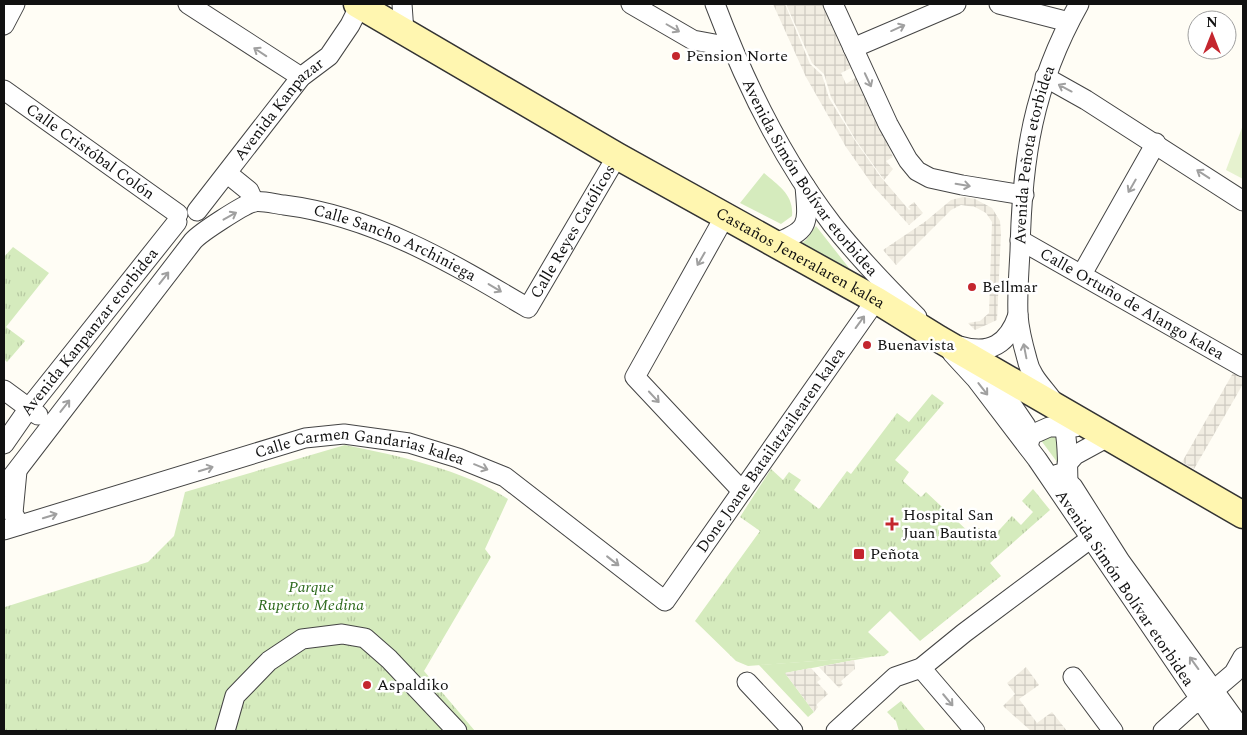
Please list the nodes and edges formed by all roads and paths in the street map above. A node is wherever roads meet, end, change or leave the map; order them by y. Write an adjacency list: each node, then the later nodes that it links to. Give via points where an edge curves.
1 (15, 4): 12 (street)
2 (188, 4): 16 (street, one-way to 2)
3 (402, 4): 13 (street)
4 (631, 4): 14 (street, one-way to 14, via 694,40)
5 (715, 4): 14 (street, Avenida Simón Bolívar etorbidea)
6 (833, 4): 15 (street)
7 (956, 4): 15 (street, one-way to 7)
8 (999, 4): 11 (street)
9 (1079, 4): 11 (street, Avenida Peñota etorbidea)
10 (358, 5): 13 (street, Castaños Jeneralaren kalea); 16 (street, Avenida Kanpazar, via 350,25 329,56)
11 (1069, 22): 17 (street, Avenida Peñota etorbidea)
12 (4, 25)
13 (404, 32): 20 (street, Castaños Jeneralaren kalea)
14 (731, 47): 22 (street, Avenida Simón Bolívar etorbidea, via 760,110)
15 (853, 48): 23 (street, one-way to 23, via 888,124 917,171 946,182)
16 (301, 77): 21 (street, Avenida Kanpazar)
17 (1045, 77): 19 (street, one-way to 17); 23 (street, Avenida Peñota etorbidea, via 1029,137)
18 (4, 90): 27 (street, Calle Cristóbal Colón)
19 (1156, 143): 24 (street, one-way to 19); 30 (street, one-way to 30)
20 (617, 156): 26 (street, Castaños Jeneralaren kalea); 32 (street, Calle Reyes Católicos)
21 (228, 174): 25 (street, via 249,191); 27 (street, Avenida Kanpazar, via 197,211 201,221 199,227)
22 (805, 185): 29 (street, via 806,223 796,235); 34 (street, Avenida Simón Bolívar etorbidea, via 833,225 884,285)
23 (1024, 194): 28 (street, Avenida Peñota etorbidea)
24 (1243, 201)
25 (254, 202): 27 (street, one-way to 25); 32 (street, Calle Sancho Archiniega, one-way to 32, via 303,208 387,232 464,270)
26 (725, 216): 29 (street, Castaños Jeneralaren kalea); 47 (street, one-way to 47, via 635,377)
27 (189, 226): 38 (street, Avenida Kanpanzar etorbidea); 40 (street, Avenida Kanpanzar etorbidea, one-way to 27, via 182,254)
28 (1020, 240): 30 (street, Calle Ortuño de Alango kalea); 33 (street, Avenida Peñota etorbidea)
29 (773, 244): 31 (street, Castaños Jeneralaren kalea)
30 (1082, 274): 36 (street, Calle Ortuño de Alango kalea)
31 (876, 300): 34 (street, Castaños Jeneralaren kalea); 47 (street, Done Joane Batailatzailearen kalea, one-way to 31)
32 (528, 308)
33 (1018, 315): 34 (street, Avenida Peñota etorbidea, via 1007,337 982,351); 39 (street, Avenida Peñota etorbidea, one-way to 33, via 1027,362)
34 (939, 339): 35 (street, Castaños Jeneralaren kalea); 42 (street, Avenida Simón Bolívar etorbidea, one-way to 42)
35 (984, 365): 39 (street, Castaños Jeneralaren kalea); 42 (street, Avenida Simón Bolívar etorbidea)
36 (1243, 367)
37 (4, 390): 38 (street)
38 (29, 408): 40 (street); 43 (street, Avenida Kanpanzar etorbidea)
39 (1060, 417): 41 (street, Castaños Jeneralaren kalea); 42 (street); 45 (street, Avenida Simón Bolívar etorbidea)
40 (51, 424): 44 (street, Avenida Kanpanzar etorbidea)
41 (1100, 432): 45 (street, Avenida Simón Bolívar etorbidea, via 1075,455); 48 (street, Castaños Jeneralaren kalea)
42 (1030, 441): 45 (street, Avenida Simón Bolívar etorbidea, via 1058,473); 50 (street, Avenida Simón Bolívar etorbidea)
43 (4, 444)
44 (23, 462): 46 (street, Avenida Kanpanzar etorbidea); 49 (street, Calle Carmen Gandarias kalea)
45 (1068, 473): 56 (street, Avenida Simón Bolívar etorbidea, one-way to 45, via 1120,561)
46 (4, 487)
47 (742, 491): 51 (street, Done Joane Batailatzailearen kalea)
48 (1243, 515)
49 (12, 528): 51 (street, Calle Carmen Gandarias kalea, one-way to 51, via 305,438 344,434 409,443 505,477)
50 (1090, 539): 52 (street); 56 (street, Avenida Simón Bolívar etorbidea)
51 (665, 601)
52 (921, 668): 60 (street, via 895,677); 61 (street, one-way to 61)
53 (1240, 670): 56 (street)
54 (1073, 677): 62 (street)
55 (747, 682): 59 (street)
56 (1208, 696): 63 (street, via 1192,705); 64 (street, Avenida Simón Bolívar etorbidea); 65 (street, Avenida Simón Bolívar etorbidea)
57 (225, 731): 58 (street, via 235,696 269,662 302,639 342,634 365,638 390,659)
58 (457, 731)
59 (793, 731)
60 (836, 731)
61 (975, 731)
62 (1113, 731)
63 (1163, 731)
64 (1222, 731)
65 (1243, 731)

